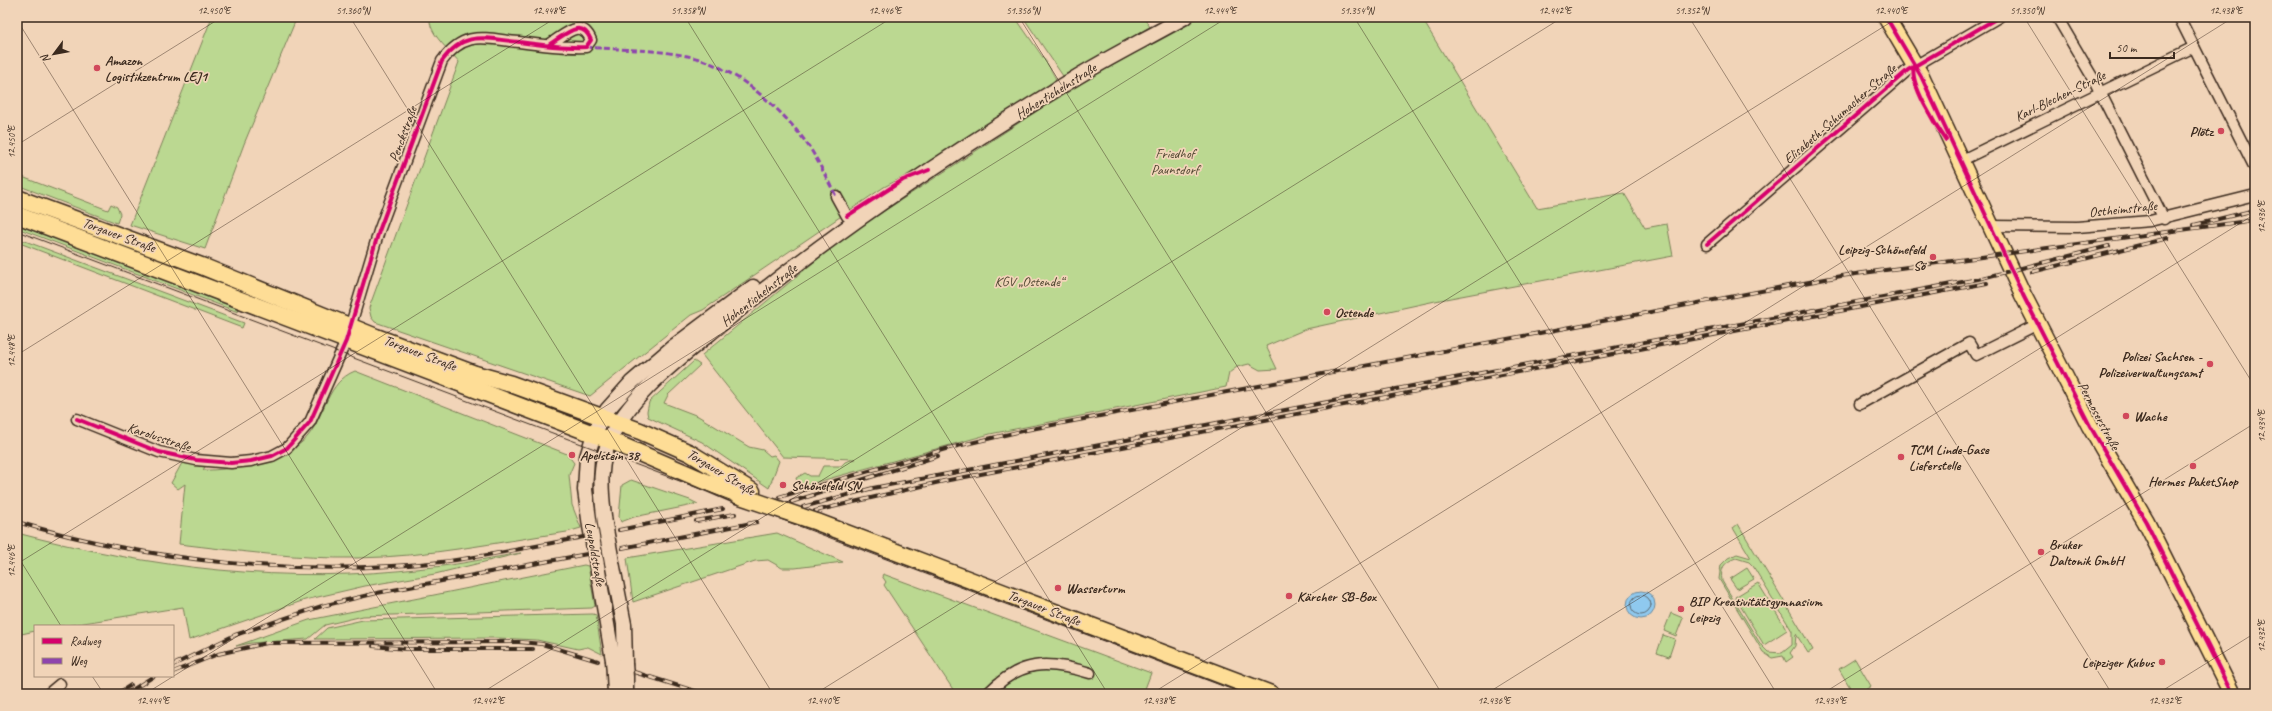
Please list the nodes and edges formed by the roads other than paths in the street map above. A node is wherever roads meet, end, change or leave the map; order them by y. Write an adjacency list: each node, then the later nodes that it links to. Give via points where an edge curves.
1 (1185, 17): 12 (main road, Hohentichelnstraße, via 1073,79)
2 (1886, 17): 8 (main road, Permoserstraße)
3 (1999, 17): 8 (street, Elisabeth-Schumacher-Straße)
4 (2057, 17): 9 (street)
5 (2179, 17): 7 (street)
6 (550, 44): 22 (street, Penckstraße, via 477,37 460,44 446,56 438,71 379,231)
7 (2194, 47): 9 (street, Karl-Blechen-Straße); 11 (street)
8 (1914, 66): 10 (main road, Permoserstraße, via 1927,88); 20 (street, Elisabeth-Schumacher-Straße, via 1855,114)
9 (2100, 92): 10 (street, Karl-Blechen-Straße); 18 (street)
10 (1960, 160): 19 (main road, Permoserstraße)
11 (2255, 168)
12 (929, 170): 17 (main road, Hohentichelnstraße, via 903,180); 26 (main road, Hohentichelnstraße, via 840,232 741,307 665,372)
13 (2255, 195): 18 (street, Ostheimstraße)
14 (836, 196): 17 (street)
15 (17, 198): 22 (main road, Torgauer Straße, via 201,266)
16 (17, 215): 22 (main road, Torgauer Straße)
17 (847, 216): 24 (main road, Hohentichelnstraße, via 673,347 617,397)
18 (2164, 219): 19 (street, Ostheimstraße, via 2077,227)
19 (1991, 226): 21 (main road, Permoserstraße)
20 (1707, 244)
21 (2038, 324): 23 (street, via 1976,355 1969,343); 37 (main road, Permoserstraße, via 2090,426 2146,522)
22 (349, 334): 24 (main road, Torgauer Straße, via 511,384); 25 (street, Karolusstraße, via 310,422 287,448 272,456 231,463 178,457); 27 (main road, Torgauer Straße)
23 (1860, 404)
24 (603, 417): 26 (main road, Torgauer Straße); 27 (main road, Leupoldstraße)
25 (78, 419)
26 (618, 423): 27 (main road, Hohentichelnstraße); 28 (main road, Torgauer Straße, via 690,453)
27 (602, 437): 28 (main road, Torgauer Straße); 29 (main road, Leupoldstraße, bridge, via 601,491 624,624); 29 (main road, Leupoldstraße, bridge, via 587,457 585,477 590,526)
28 (745, 493): 36 (main road, Torgauer Straße, bridge)
29 (619, 669): 33 (main road, Leupoldstraße); 34 (main road, Leupoldstraße)
30 (1090, 673): 35 (street, via 1062,664 1040,665 1007,678)
31 (60, 684): 32 (street)
32 (48, 694)
33 (615, 694)
34 (626, 694)
35 (987, 694)
36 (1271, 694)
37 (2232, 694)

